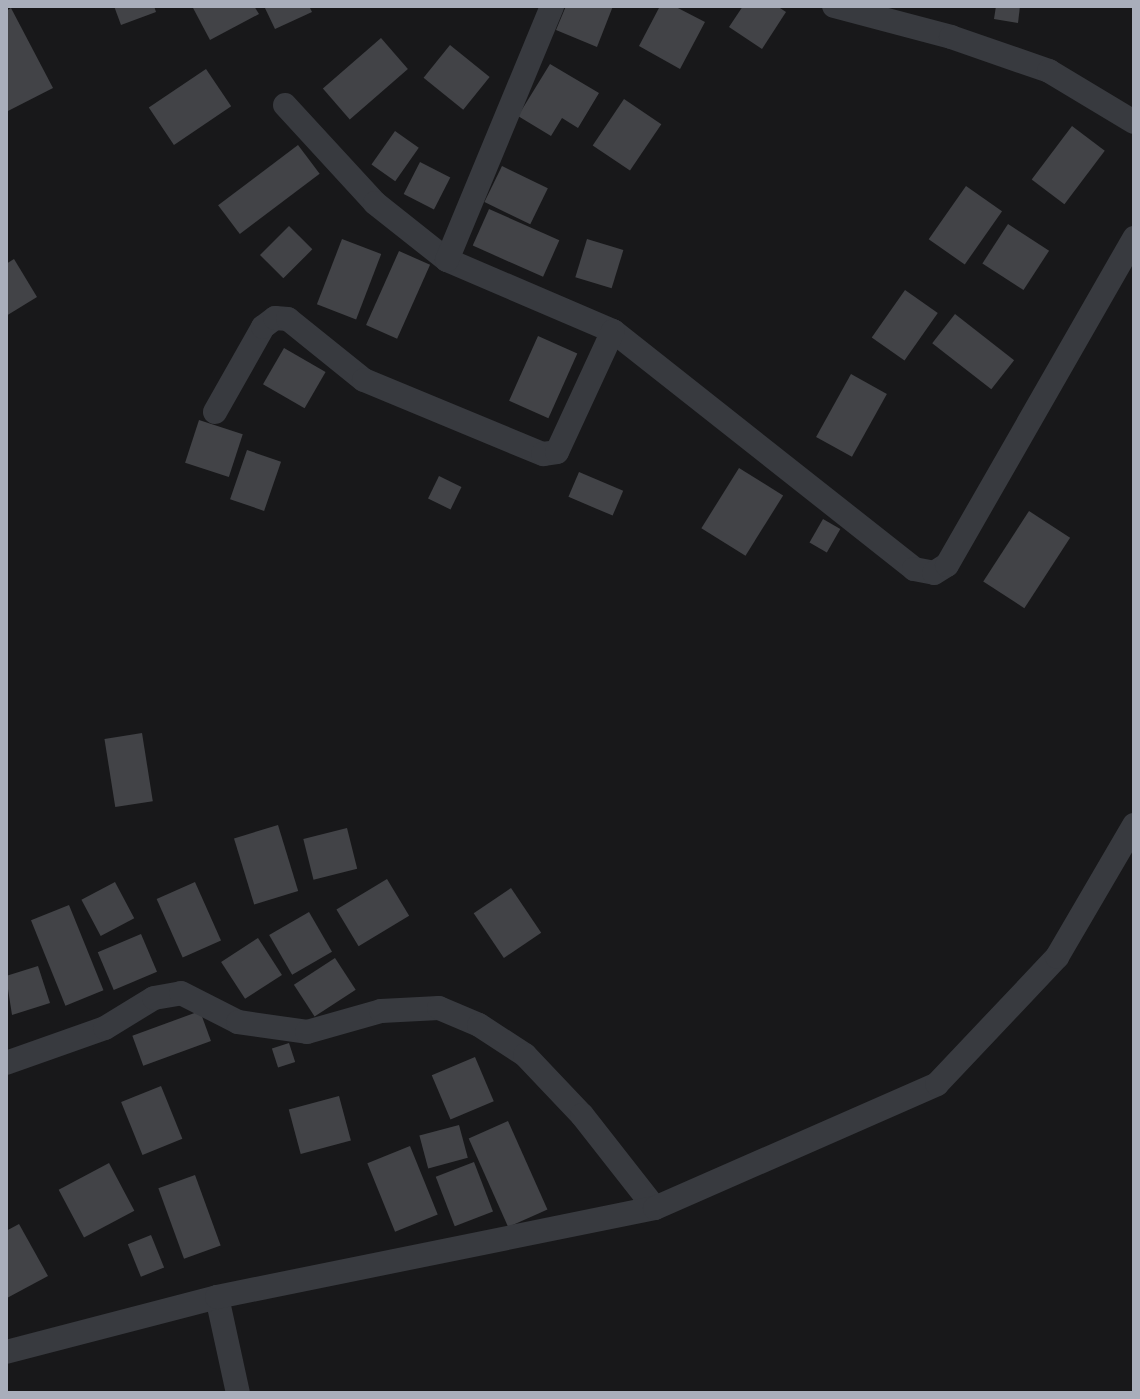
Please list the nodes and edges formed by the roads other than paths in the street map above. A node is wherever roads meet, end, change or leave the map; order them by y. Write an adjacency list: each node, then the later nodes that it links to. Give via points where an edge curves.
1 (552, 6): 6 (street)
2 (834, 6): 4 (street, via 951,37 1049,71)
3 (285, 105): 6 (street, via 375,203)
4 (1134, 122)
5 (1134, 238): 7 (street, via 947,565 934,573 914,569)
6 (447, 260): 7 (street)
7 (613, 331): 8 (street, via 557,452 543,454 364,380 288,319 275,318 263,327)
8 (215, 412)
9 (1134, 825): 11 (street, via 1057,957 937,1084)
10 (6, 1063): 11 (street, via 105,1028 154,998 181,993 238,1022 307,1032 381,1011 439,1008 479,1025 525,1055 582,1115)
11 (655, 1208): 12 (street)
12 (217, 1297): 13 (street); 14 (street)
13 (6, 1352)
14 (238, 1393)

